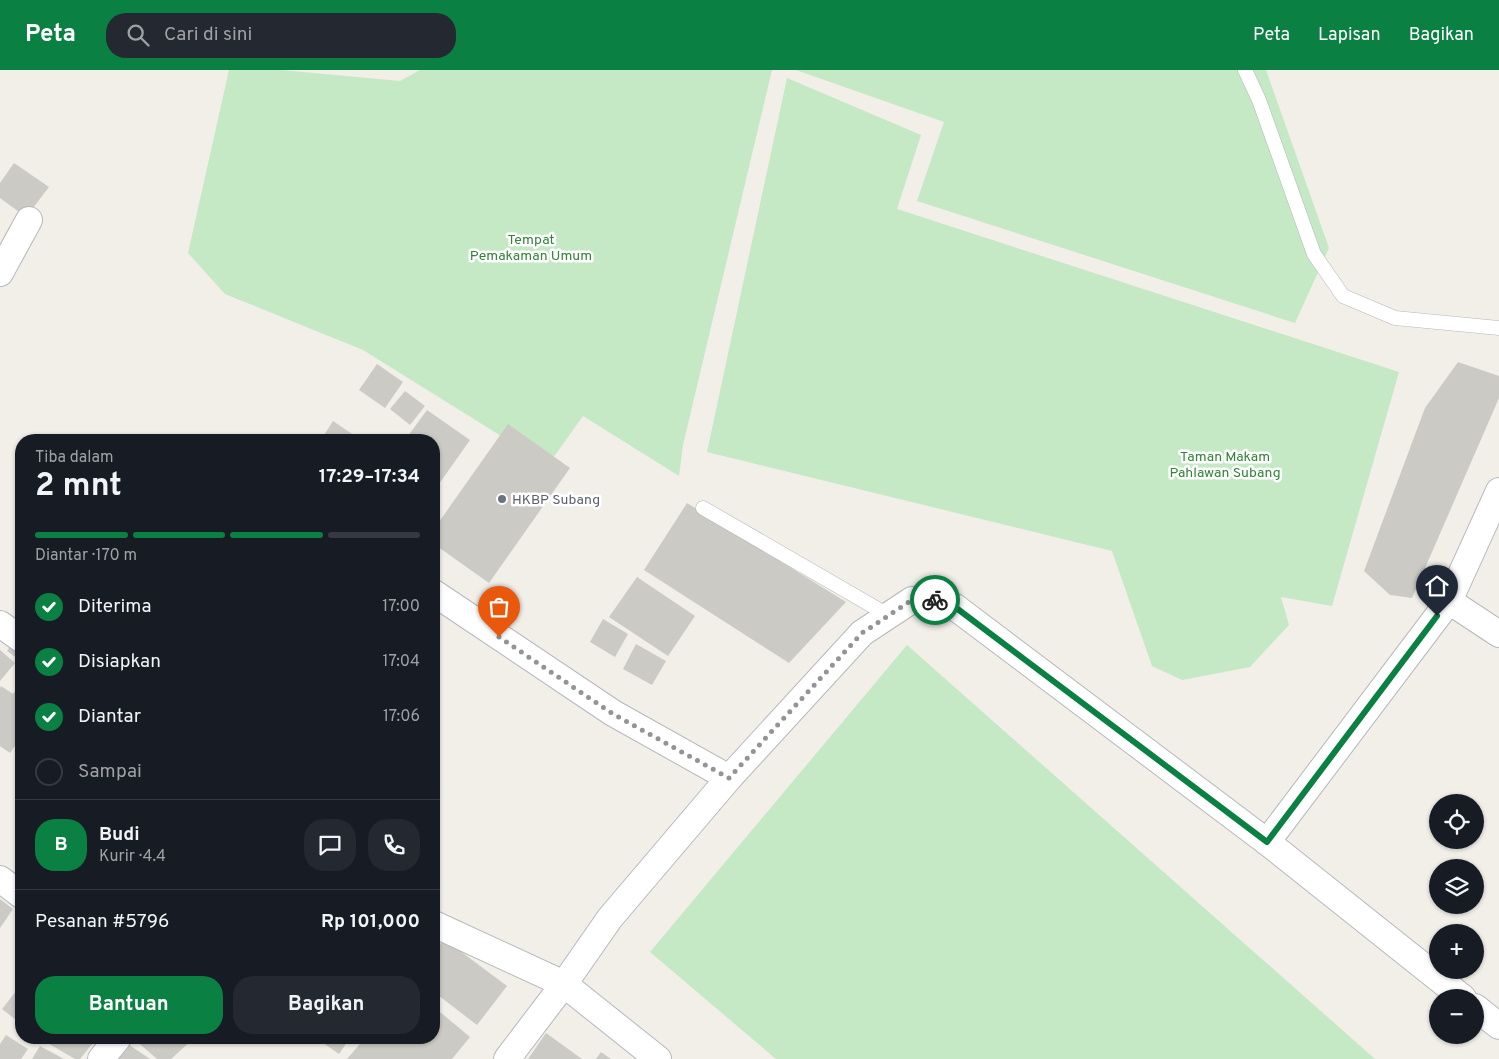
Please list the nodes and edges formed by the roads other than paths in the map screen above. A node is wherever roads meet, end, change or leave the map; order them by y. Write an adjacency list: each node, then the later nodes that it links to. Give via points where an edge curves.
1 (1245, 70): 4 (lane, via 1259,100 1314,254 1343,296 1395,318)
2 (29, 220): 3 (street)
3 (0, 273)
4 (1499, 328)
5 (1499, 492): 8 (street)
6 (703, 508): 9 (lane)
7 (440, 597): 13 (street, via 613,714)
8 (1449, 601): 11 (street); 14 (street)
9 (888, 615): 13 (street, via 862,633); 14 (street, via 912,600 936,600 955,607)
10 (0, 624): 12 (street)
11 (1499, 634)
12 (15, 635)
13 (729, 778): 18 (street, via 610,918)
14 (1267, 842): 19 (street)
15 (0, 879): 16 (street)
16 (15, 890)
17 (440, 927): 18 (street)
18 (564, 984): 24 (street); 25 (street)
19 (1452, 989)
20 (1484, 1014): 21 (street)
21 (1499, 1026)
22 (113, 1044): 23 (street)
23 (101, 1059)
24 (507, 1059)
25 (658, 1059)

